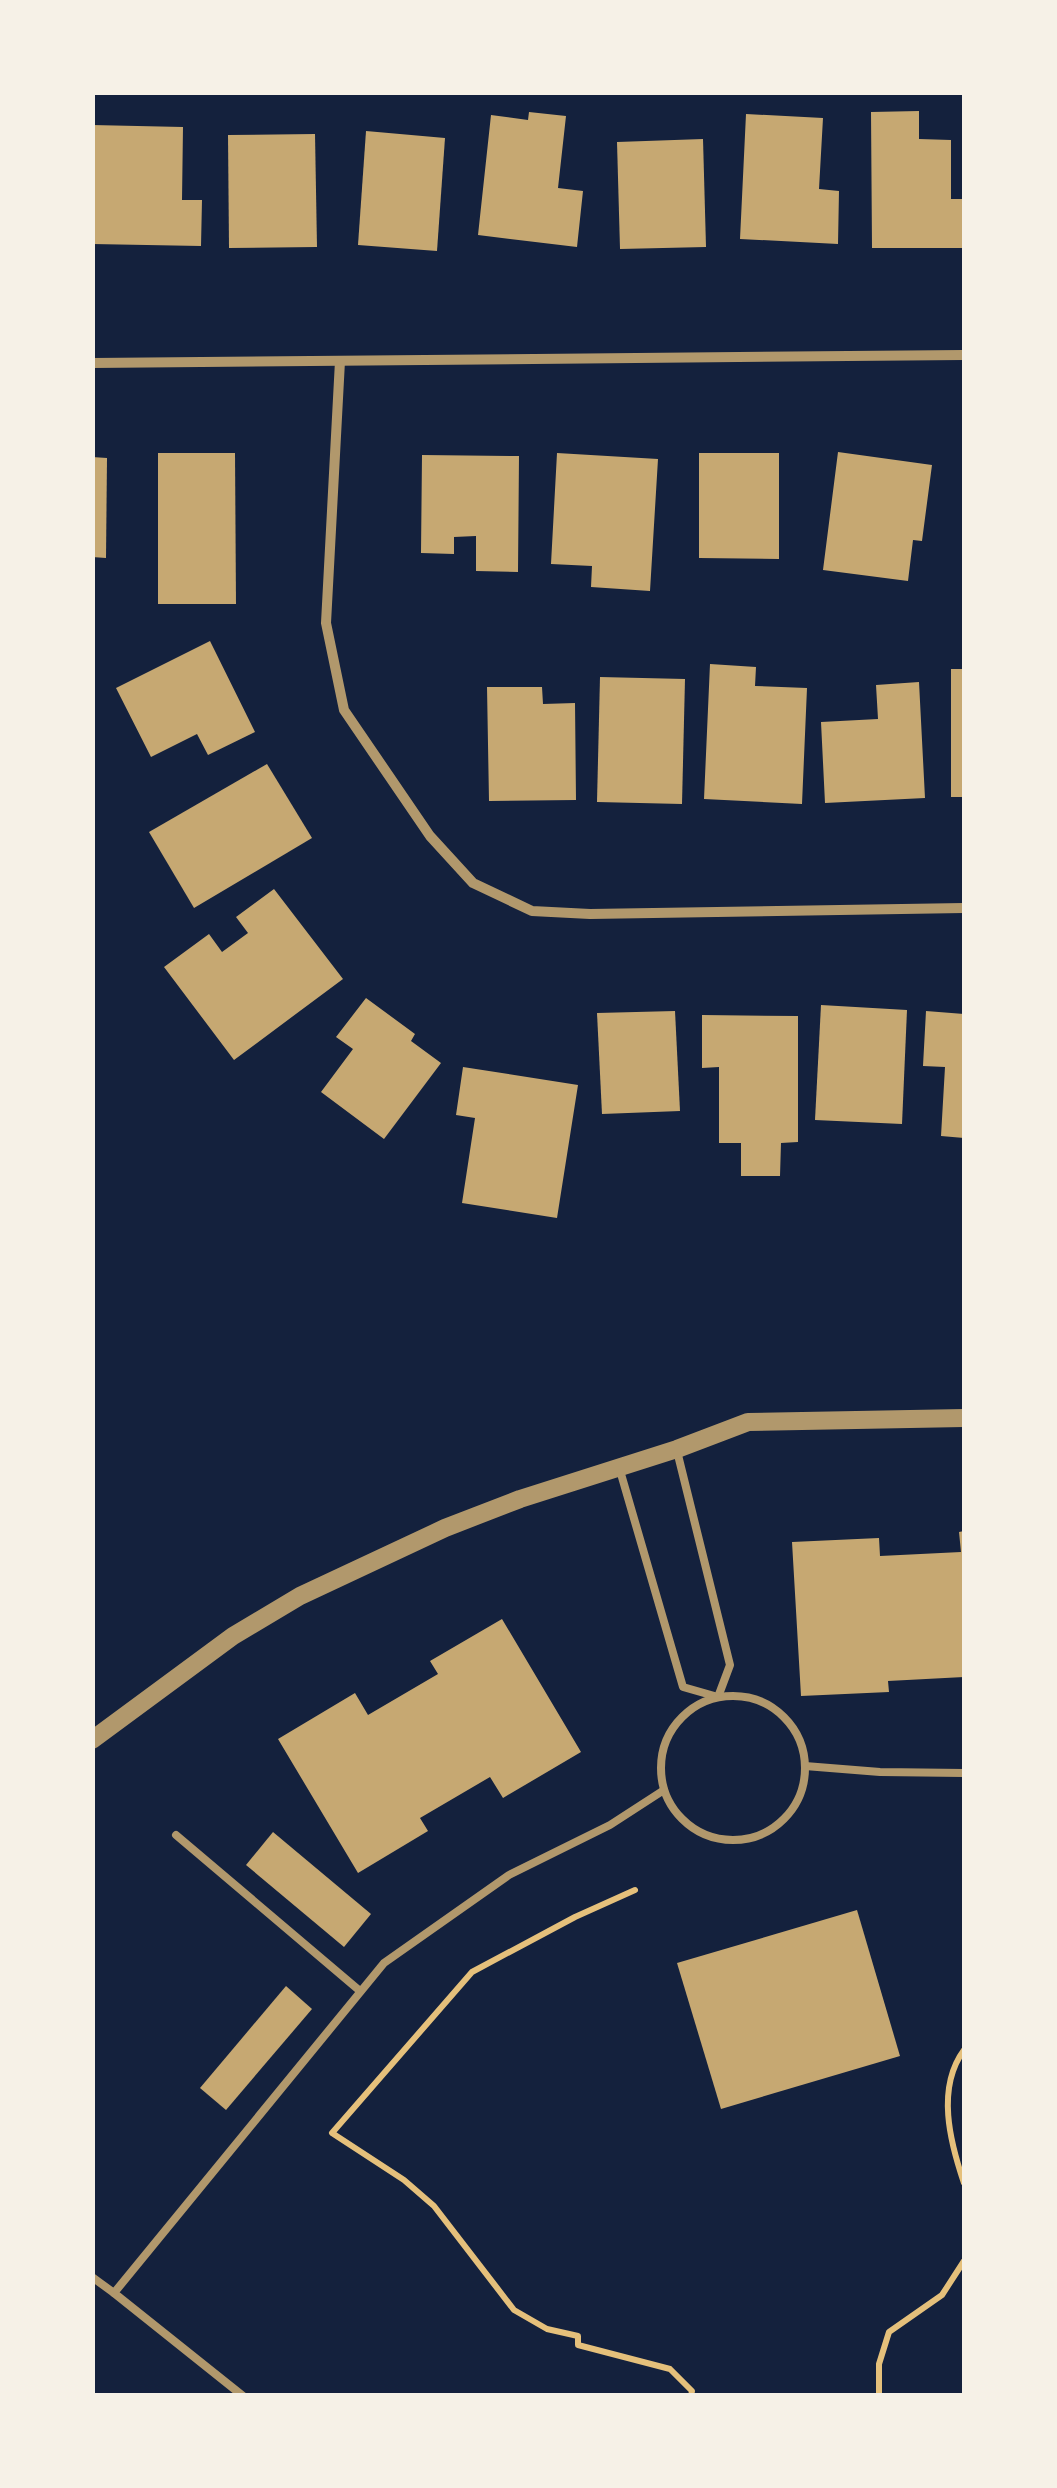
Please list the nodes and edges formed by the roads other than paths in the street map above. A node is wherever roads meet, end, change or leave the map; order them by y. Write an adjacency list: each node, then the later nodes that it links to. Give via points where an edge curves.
1 (964, 356): 2 (street)
2 (340, 361): 3 (street); 4 (street, via 326,623 344,710 430,836 473,883 532,911 590,914)
3 (92, 363)
4 (964, 908)
5 (964, 1418): 6 (street, via 748,1422)
6 (676, 1449): 7 (street); 8 (lane, via 730,1664)
7 (619, 1467): 8 (lane, via 682,1687); 9 (street, via 445,1528 300,1596 233,1636)
8 (718, 1697): 10 (lane, via 759,1700 778,1711 802,1746); 12 (lane, via 695,1706 665,1742)
9 (92, 1740)
10 (805, 1766): 11 (lane); 12 (lane, via 792,1810 776,1826 745,1838 711,1837 691,1826)
11 (964, 1773)
12 (664, 1790): 14 (lane, via 508,1875 384,1962)
13 (176, 1835): 14 (lane)
14 (360, 1991): 16 (lane)
15 (92, 2277): 16 (lane)
16 (114, 2294): 17 (lane)
17 (243, 2396)

